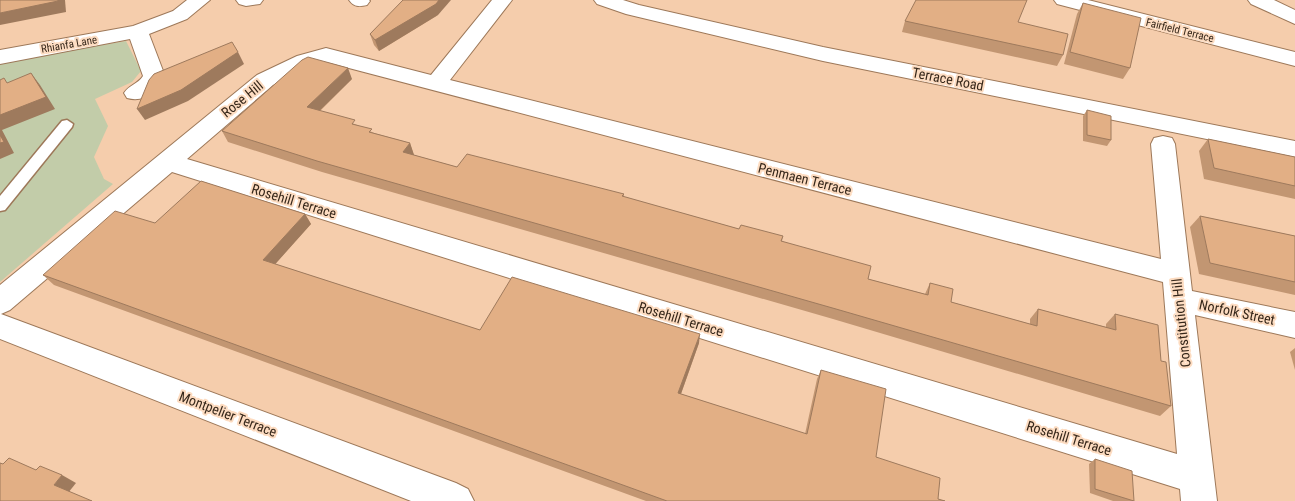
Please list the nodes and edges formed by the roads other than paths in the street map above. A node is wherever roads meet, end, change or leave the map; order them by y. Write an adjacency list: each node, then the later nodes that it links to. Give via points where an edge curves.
1 (200, 0): 9 (street, Rhianfa Lane, via 180,15)
2 (246, 0): 3 (street)
3 (253, 0)
4 (502, 0): 12 (street)
5 (604, 0): 16 (street, Terrace Road, via 633,10 823,54)
6 (1064, 0): 11 (street, Fairfield Terrace)
7 (1258, 0): 8 (street)
8 (1292, 16)
9 (138, 31): 10 (street, Rhianfa Lane); 13 (street, via 154,76 149,84)
10 (0, 56)
11 (1295, 59)
12 (435, 84): 17 (street, Rose Hill, via 326,55 305,61 265,80); 19 (street, Penmaen Terrace)
13 (135, 93)
14 (67, 124): 18 (lane)
15 (1163, 144): 19 (street, Constitution Hill)
16 (1295, 149)
17 (166, 162): 20 (street, Rose Hill); 23 (street, Rosehill Terrace)
18 (0, 206)
19 (1178, 287): 21 (street, Norfolk Street); 23 (street, Constitution Hill)
20 (0, 302)
21 (1295, 325)
22 (0, 326): 24 (street, Montpelier Terrace)
23 (1198, 489)
24 (456, 501)

